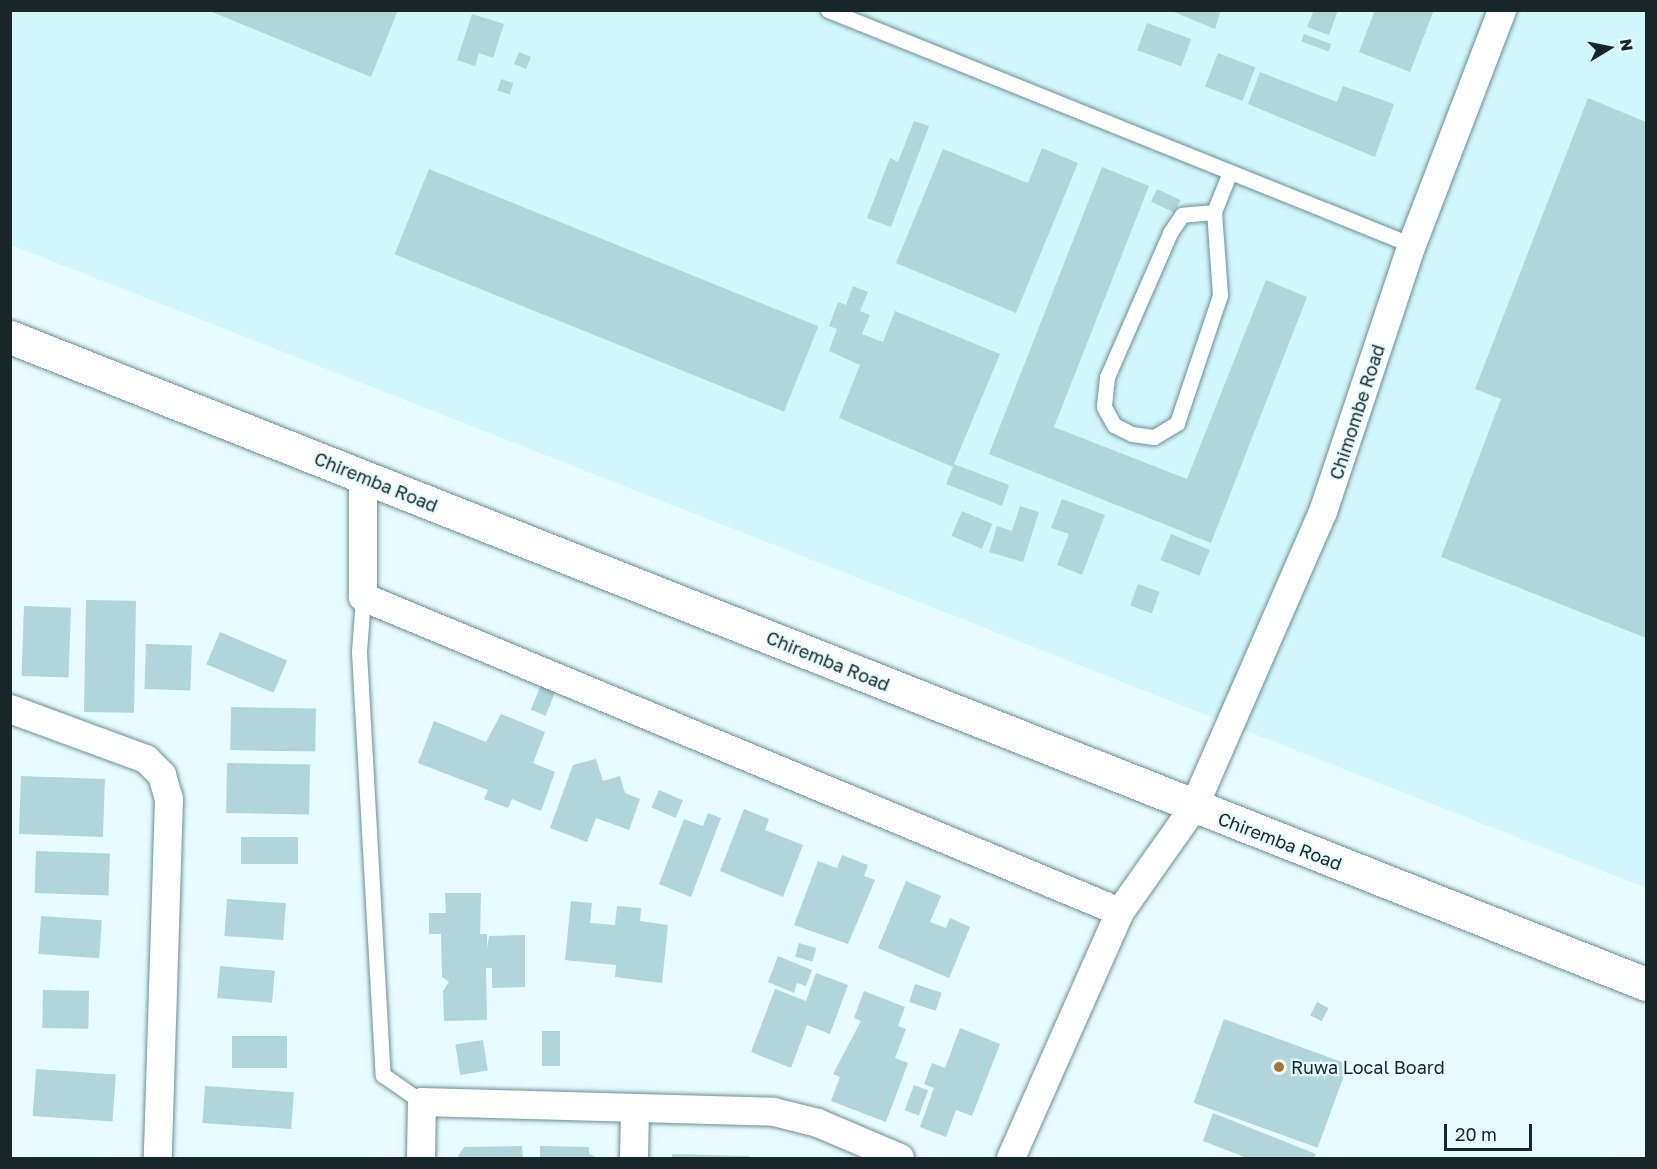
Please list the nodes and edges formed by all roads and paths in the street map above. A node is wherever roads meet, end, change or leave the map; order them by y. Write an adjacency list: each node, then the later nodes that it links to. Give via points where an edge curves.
1 (828, 10): 3 (lane)
2 (1502, 10): 5 (street, Chimombe Road)
3 (1230, 172): 4 (lane); 5 (lane)
4 (1214, 212): 4 (lane, via 1182,216 1170,233 1107,377 1104,407 1114,425 1132,434 1154,437 1176,423 1220,295)
5 (1412, 245): 10 (street, Chimombe Road, via 1323,512)
6 (10, 337): 7 (main road, Chiremba Road)
7 (363, 477): 8 (street); 10 (main road, Chiremba Road)
8 (363, 597): 11 (street); 13 (lane, via 359,652 383,1075)
9 (10, 709): 15 (street, via 146,759 162,775 169,799)
10 (1194, 807): 11 (street, Chimombe Road); 12 (main road, Chiremba Road)
11 (1120, 912): 19 (street, Chimombe Road)
12 (1647, 984)
13 (422, 1102): 14 (street); 16 (street)
14 (635, 1109): 17 (street); 18 (street, via 774,1112 818,1123)
15 (158, 1158)
16 (421, 1158)
17 (634, 1158)
18 (900, 1158)
19 (1011, 1158)

